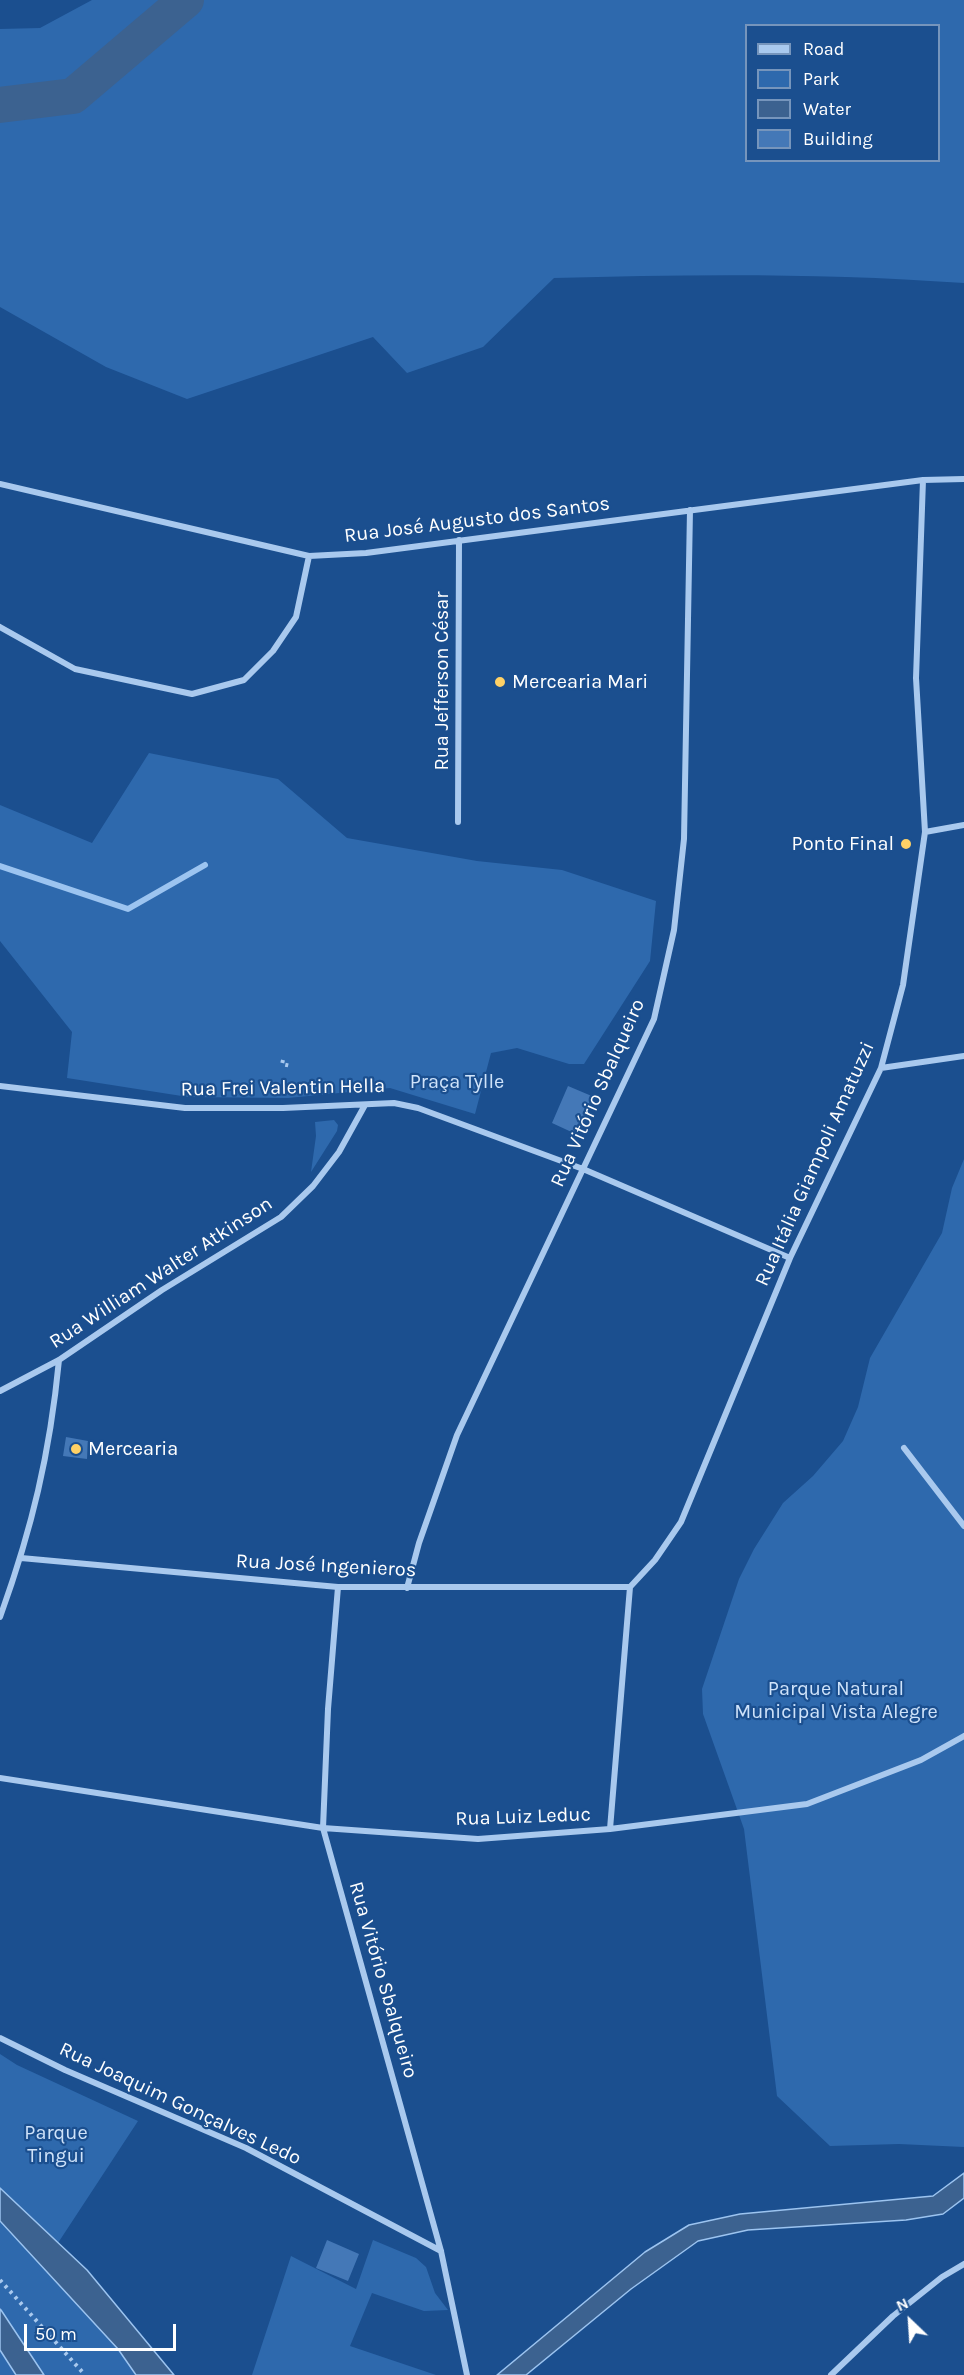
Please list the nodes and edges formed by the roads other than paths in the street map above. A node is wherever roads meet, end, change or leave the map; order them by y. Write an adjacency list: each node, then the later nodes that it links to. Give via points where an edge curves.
1 (964, 479): 2 (street, Rua José Augusto dos Santos)
2 (923, 480): 4 (street, Rua José Augusto dos Santos); 10 (street, Rua Itália Giampoli Amatuzzi, via 916,678)
3 (0, 484): 6 (street, Rua José Augusto dos Santos)
4 (690, 510): 5 (street, Rua José Augusto dos Santos); 15 (street, Rua Vitório Sbalqueiro, via 684,839 675,930 654,1019)
5 (459, 540): 6 (street, Rua José Augusto dos Santos, via 366,553); 8 (street, Rua Jefferson César)
6 (309, 556): 7 (street, via 296,617 273,651 244,680 192,694 75,669)
7 (0, 627)
8 (458, 822)
9 (964, 825): 10 (street)
10 (926, 832): 12 (street, Rua Itália Giampoli Amatuzzi, via 903,985)
11 (964, 1056): 12 (street)
12 (880, 1068): 16 (street, Rua Itália Giampoli Amatuzzi)
13 (0, 1086): 14 (street, Rua Frei Valentin Hella, via 185,1108)
14 (365, 1105): 15 (street, Rua Frei Valentin Hella, via 394,1103 418,1108); 17 (street, Rua William Walter Atkinson, via 339,1152 282,1217 162,1290)
15 (583, 1169): 16 (street, Rua Frei Valentin Hella); 24 (street, Rua Vitório Sbalqueiro, via 458,1436)
16 (790, 1258): 23 (street, Rua Itália Giampoli Amatuzzi, via 681,1522 655,1560)
17 (59, 1360): 18 (street, Rua William Walter Atkinson); 21 (street, via 39,1496)
18 (0, 1391)
19 (904, 1448): 20 (street)
20 (964, 1526)
21 (21, 1558): 22 (street, Rua José Ingenieros); 25 (street)
22 (338, 1587): 24 (street, Rua José Ingenieros); 28 (street, Rua Vitório Sbalqueiro, via 327,1709)
23 (630, 1587): 24 (street, Rua José Ingenieros); 29 (street)
24 (407, 1588)
25 (0, 1617)
26 (964, 1736): 29 (street, Rua Luiz Leduc, via 921,1760 807,1804)
27 (0, 1778): 28 (street, Rua Luiz Leduc)
28 (323, 1828): 29 (street, Rua Luiz Leduc, via 478,1839); 31 (street, Rua Vitório Sbalqueiro)
29 (610, 1830)
30 (0, 2038): 31 (street, Rua Joaquim Gonçalves Ledo, via 246,2148)
31 (441, 2251): 33 (street, Rua Vitório Sbalqueiro)
32 (964, 2264): 34 (street, via 893,2316)
33 (466, 2375)
34 (831, 2375)

